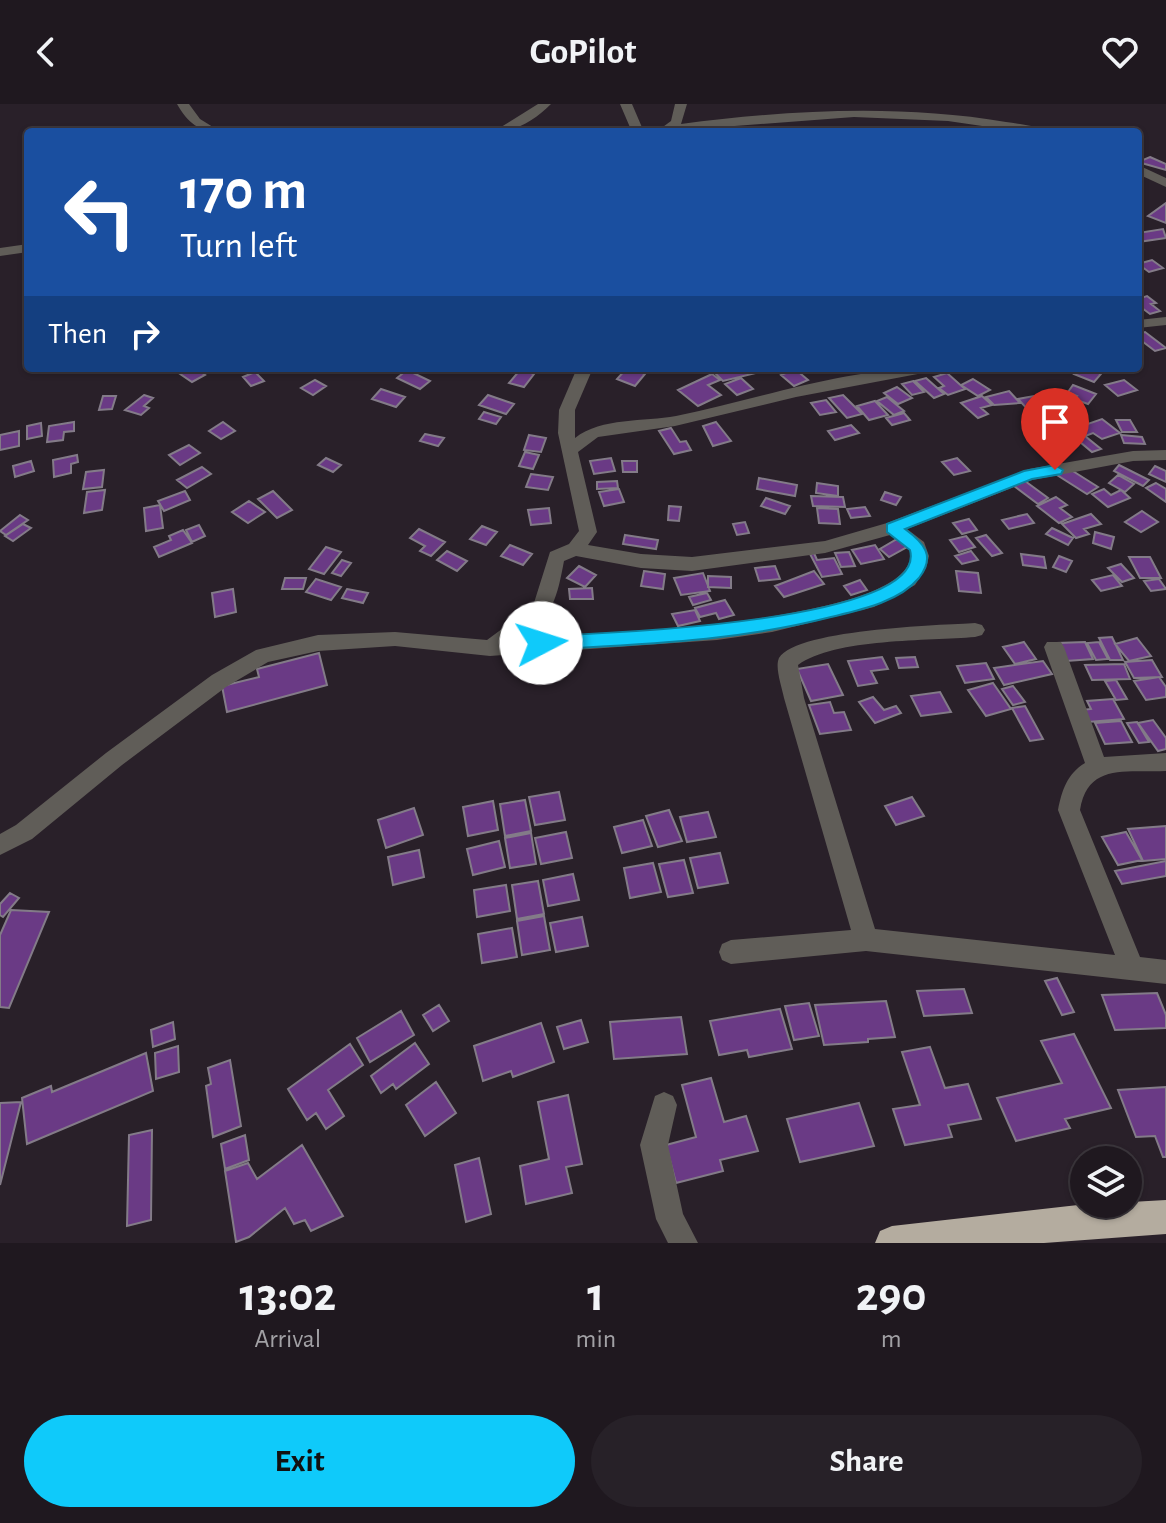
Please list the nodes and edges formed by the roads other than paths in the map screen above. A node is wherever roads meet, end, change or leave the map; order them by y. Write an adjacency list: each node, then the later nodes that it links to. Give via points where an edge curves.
1 (183, 104): 5 (street, via 190,116)
2 (545, 104): 6 (street)
3 (626, 104): 7 (street)
4 (681, 104): 8 (street, via 676,123)
5 (209, 128)
6 (507, 128)
7 (636, 128)
8 (668, 128)
9 (682, 128): 10 (street, via 852,109 918,110)
10 (1028, 128)
11 (1142, 171): 12 (street)
12 (1166, 183)
13 (24, 249): 14 (street)
14 (0, 252)
15 (1166, 321): 16 (street)
16 (1142, 324)
17 (583, 372): 19 (street, via 567,410)
18 (902, 372): 19 (street, via 675,421 593,432)
19 (570, 450): 22 (street, via 588,532)
20 (1166, 455): 21 (street, via 1029,475)
21 (893, 528): 22 (street, via 825,547 692,564); 25 (street, via 918,547 917,568 886,593 838,611 717,633)
22 (575, 549): 25 (street, via 556,557 548,603 540,615)
23 (975, 630): 29 (street, via 836,642 803,649 788,662)
24 (1054, 647): 27 (street)
25 (490, 648): 28 (street, via 395,639 318,643 263,655 219,681)
26 (1166, 762): 27 (street)
27 (1097, 766): 31 (street, via 1081,775 1070,792 1069,810)
28 (0, 845)
29 (866, 940): 30 (street); 31 (street)
30 (731, 952)
31 (1133, 970): 32 (street)
32 (1166, 972)
33 (664, 1105): 35 (street, via 654,1145 670,1219)
34 (1166, 1217): 36 (highway)
35 (684, 1243)
36 (892, 1243)

